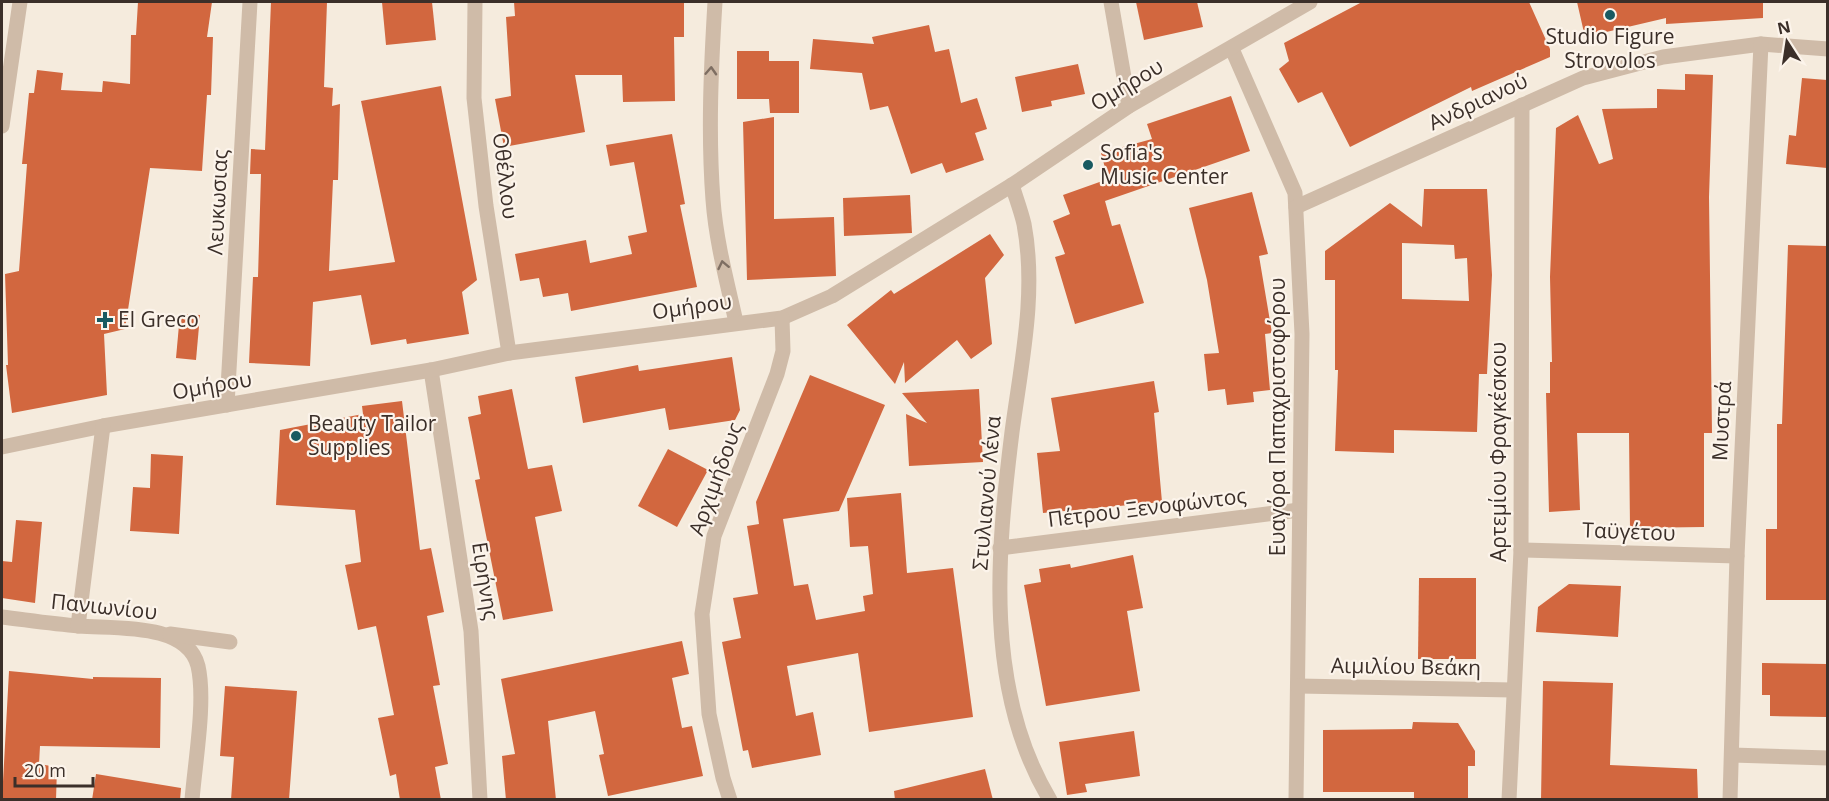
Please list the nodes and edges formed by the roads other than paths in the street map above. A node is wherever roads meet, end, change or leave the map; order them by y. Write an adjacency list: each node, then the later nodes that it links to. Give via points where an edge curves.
1 (20, 2): 12 (street)
2 (250, 2): 19 (street, Λευκωσιας)
3 (475, 2): 17 (street, Οθέλλου, via 474,98 486,206)
4 (715, 2): 16 (street, one-way to 4, via 713,201 710,94)
5 (1111, 2): 11 (street)
6 (1310, 2): 8 (street, Ομήρου)
7 (1761, 44): 9 (street, Ανδριανού); 10 (street, Ανδριανού, via 1663,57 1578,80); 25 (street, Μυστρά)
8 (1232, 49): 11 (street, Ομήρου); 14 (street, Ευαγόρα Παπαχριστοφόρου, via 1295,194)
9 (1827, 49)
10 (1522, 105): 14 (street, Ανδριανού); 24 (street, Αρτεμίου Φραγκέσκου)
11 (1129, 106): 13 (street, Ομήρου)
12 (2, 126)
13 (1012, 185): 15 (street, Ομήρου, via 832,296); 23 (street, Στυλιανού Λένα, via 1024,224 1027,326)
14 (1296, 207): 22 (street, Ευαγόρα Παπαχριστοφόρου, via 1302,334)
15 (782, 318): 16 (street, Ομήρου); 36 (street, Αρχιμήδους, via 783,351 777,374 714,536 702,614 709,714)
16 (736, 322): 17 (street, Ομήρου)
17 (510, 353): 18 (street, Ομήρου)
18 (431, 370): 19 (street, Ομήρου); 35 (street, Ειρήνης, via 471,631)
19 (227, 405): 20 (street, Ομήρου)
20 (103, 426): 21 (street, Ομήρου); 27 (street)
21 (2, 447)
22 (1299, 510): 23 (street, Πέτρου Ξενοφώντος); 30 (street, Ευαγόρα Παπαχριστοφόρου)
23 (1000, 548): 37 (street, Στυλιανού Λένα, via 1001,621 1012,707 1025,749)
24 (1521, 550): 25 (street, Ταϋγέτου); 31 (street, Αρτεμίου Φραγκέσκου)
25 (1737, 556): 32 (street, Μυστρά)
26 (2, 617): 27 (street, Πανιωνίου)
27 (78, 626): 28 (street, Πανιωνίου)
28 (161, 633): 29 (street); 34 (street, Πανιωνίου, via 189,649 197,663 201,684)
29 (230, 642)
30 (1298, 686): 31 (street, Αιμιλίου Βεάκη); 38 (street, Ευαγόρα Παπαχριστοφόρου)
31 (1513, 690): 39 (street, Αρτεμίου Φραγκέσκου)
32 (1732, 755): 33 (street); 40 (street, Μυστρά)
33 (1827, 758)
34 (192, 800)
35 (480, 800)
36 (730, 800)
37 (1050, 800)
38 (1296, 800)
39 (1509, 800)
40 (1730, 800)

